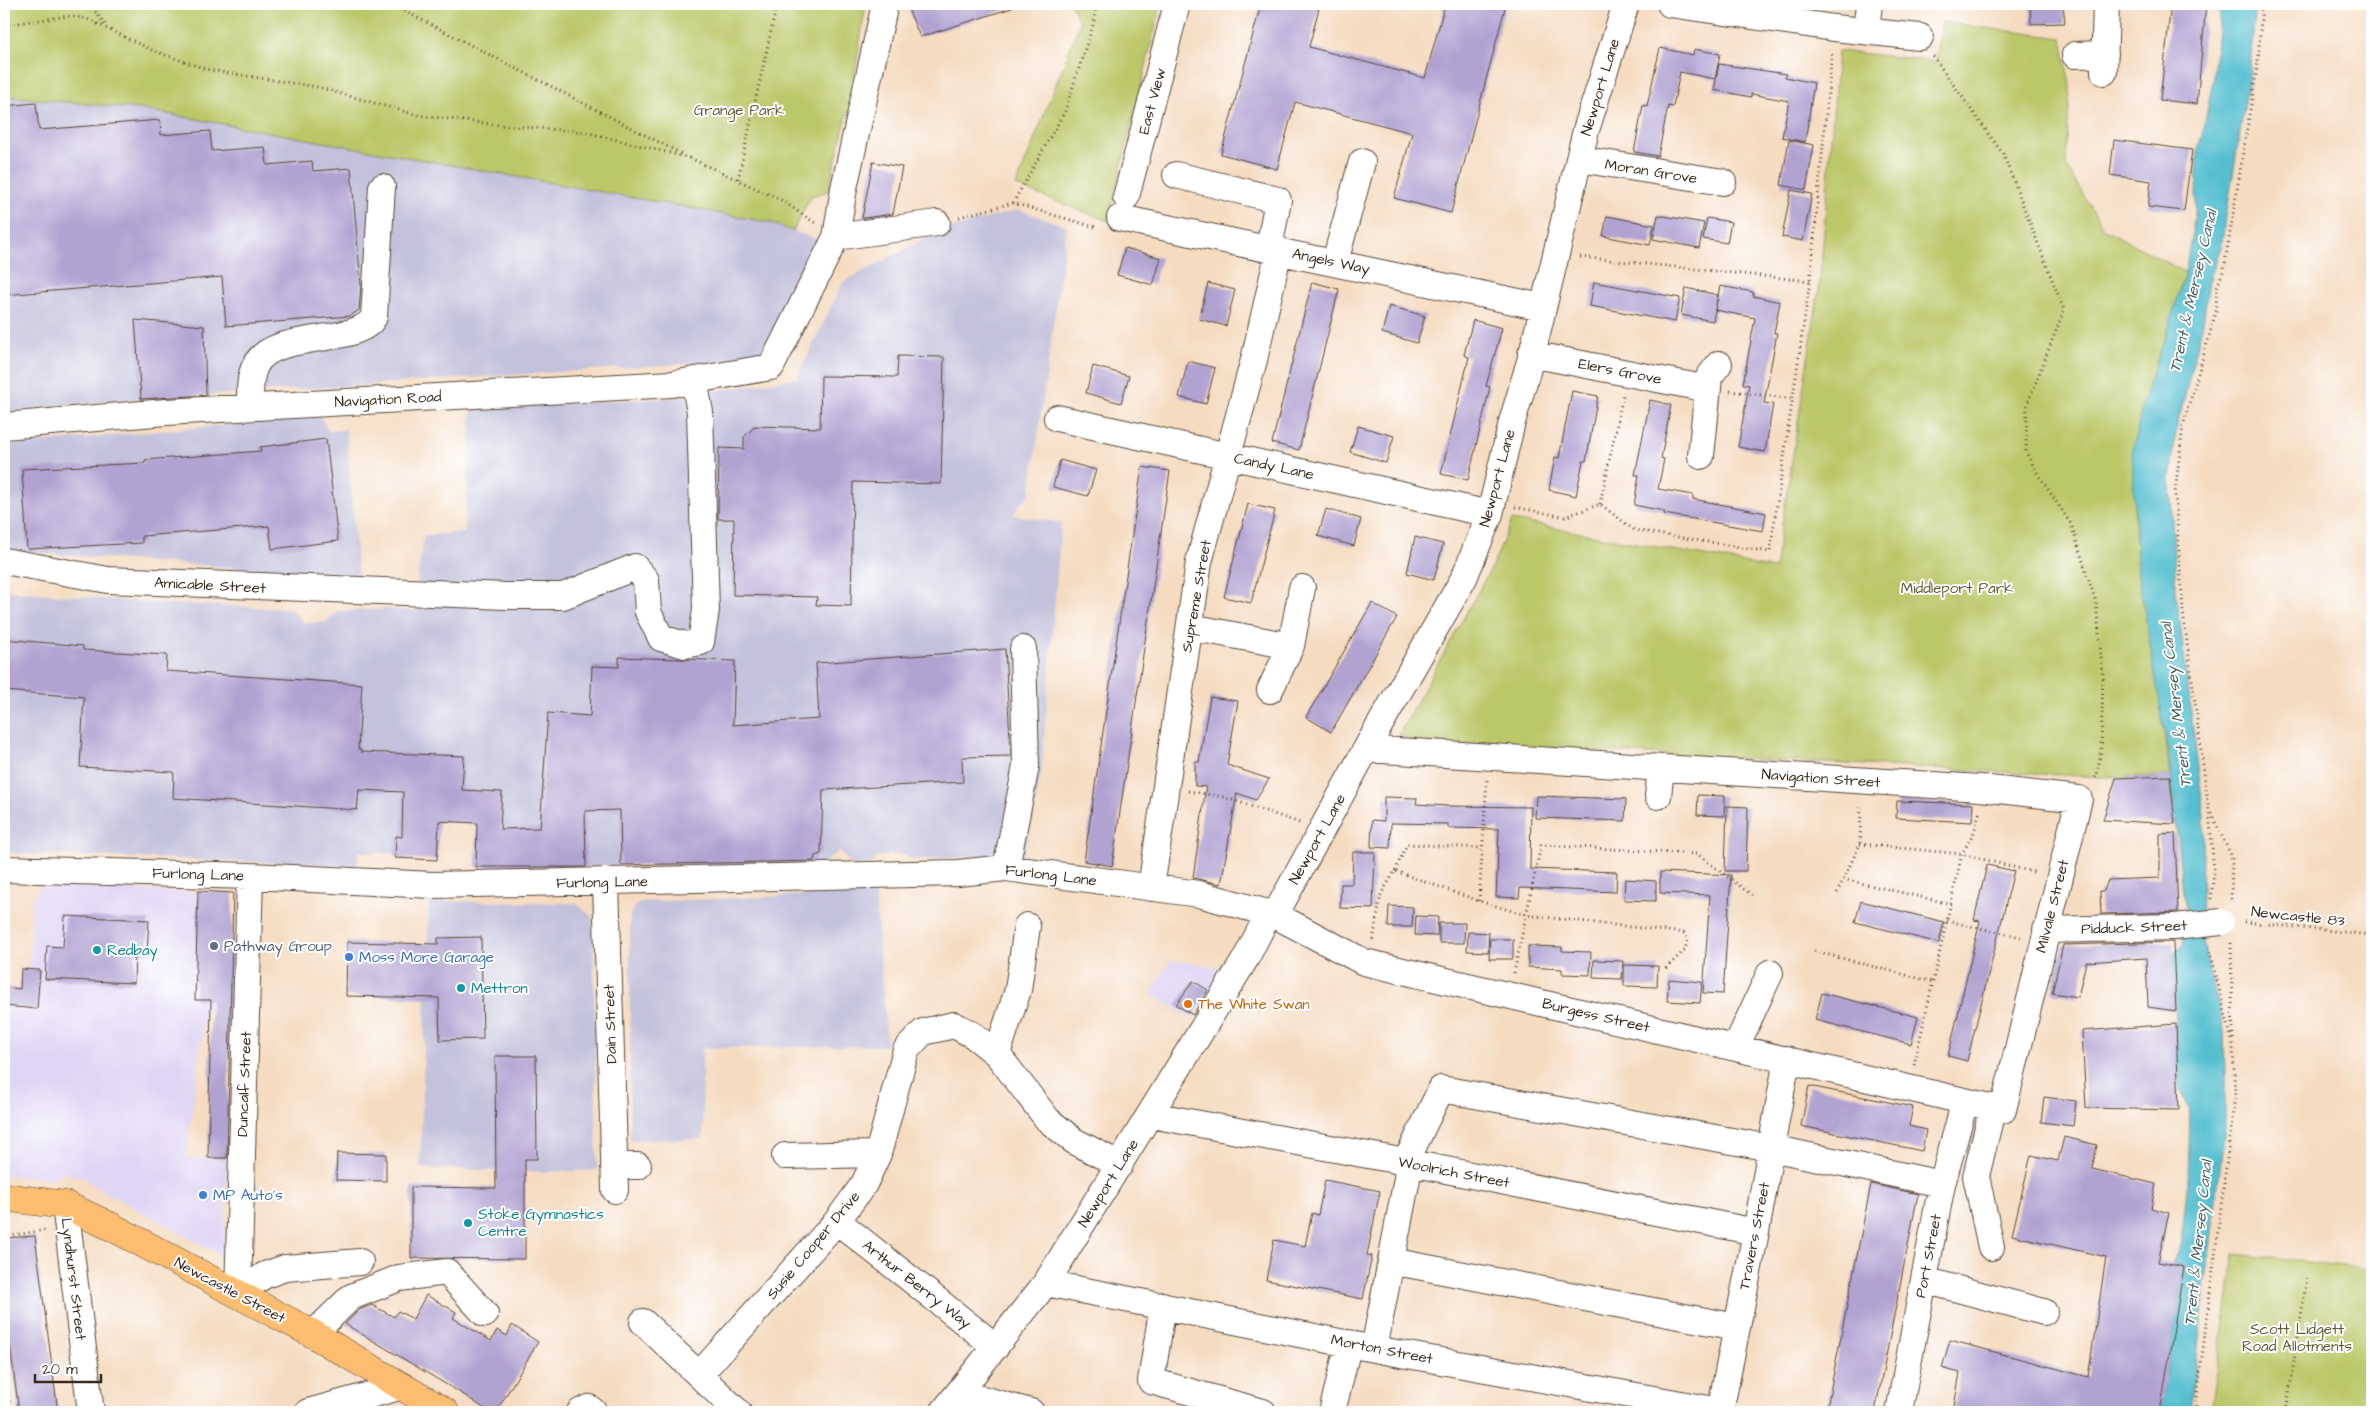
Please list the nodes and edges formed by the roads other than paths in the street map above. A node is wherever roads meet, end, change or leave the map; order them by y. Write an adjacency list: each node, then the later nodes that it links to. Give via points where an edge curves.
1 (885, 4): 17 (street)
2 (1177, 4): 15 (street, East View)
3 (1626, 4): 10 (street, Newport Lane)
4 (1670, 4): 7 (street)
5 (1869, 4): 7 (street)
6 (2106, 4): 9 (street, via 2104,63)
7 (1866, 31): 8 (street)
8 (1920, 37)
9 (2075, 55)
10 (1579, 159): 13 (street, Moran Grove); 20 (street, Newport Lane)
11 (1362, 162): 19 (street)
12 (1176, 175): 18 (street, Supreme Street, via 1278,200)
13 (1724, 182)
14 (382, 187): 25 (street, via 372,322 359,330 284,345 269,352 256,363 251,374)
15 (1123, 208): 18 (street, Angels Way, via 1189,234)
16 (937, 223): 17 (street)
17 (836, 237): 23 (street, Navigation Road, via 771,367)
18 (1274, 249): 19 (street, Angels Way); 28 (street, Supreme Street, via 1254,360)
19 (1335, 262): 20 (street, Angels Way)
20 (1542, 307): 21 (street, Newport Lane)
21 (1531, 354): 24 (street, Elers Grove); 30 (street, Newport Lane)
22 (1720, 364): 24 (street, via 1709,377)
23 (694, 380): 25 (street, Navigation Road, via 672,384); 31 (street, Amicable Street, via 700,412 706,610 701,642 685,646 662,638 648,612 646,580 635,567 563,596 313,590 108,580)
24 (1708, 389): 29 (street)
25 (250, 407): 27 (street, Navigation Road)
26 (1058, 418): 28 (street, Candy Lane)
27 (4, 426)
28 (1227, 456): 30 (street, Candy Lane); 33 (street, Supreme Street, via 1199,562)
29 (1701, 456)
30 (1491, 508): 37 (street, Newport Lane, via 1464,578)
31 (4, 561)
32 (1302, 588): 34 (street)
33 (1190, 628): 34 (street); 45 (street, Supreme Street)
34 (1290, 646): 36 (street)
35 (1023, 649): 41 (street, via 1026,766)
36 (1270, 690)
37 (1366, 749): 38 (street, Navigation Street); 47 (street, Newport Lane)
38 (1662, 768): 39 (street); 40 (street, Navigation Street, via 1986,788)
39 (1658, 796)
40 (2079, 799): 50 (street, Milvale Street)
41 (1006, 868): 44 (street, Furlong Lane, via 958,873); 45 (street, Furlong Lane)
42 (4, 869): 43 (street, Furlong Lane)
43 (250, 876): 44 (street, Furlong Lane, via 434,885); 74 (street, Duncalf Street)
44 (606, 882): 63 (street, Dain Street)
45 (1151, 888): 46 (street, Furlong Lane)
46 (1199, 894): 47 (street, Burgess Street)
47 (1272, 914): 52 (street, Burgess Street, via 1369,963); 57 (street, Newport Lane)
48 (2220, 916): 50 (street, Pidduck Street, bridge, via 2174,927)
49 (1027, 926): 53 (street, via 1018,990)
50 (2045, 936): 56 (street, Milvale Street)
51 (1770, 973): 52 (street)
52 (1736, 1047): 54 (street, Burgess Street)
53 (997, 1054): 59 (street, Susie Cooper Drive, via 954,1025 923,1032 906,1050); 62 (street, Susie Cooper Drive, via 1048,1120 1074,1141)
54 (1787, 1059): 55 (street, Burgess Street); 58 (street, Travers Street)
55 (1964, 1102): 56 (street, Burgess Street); 64 (street, Port Street)
56 (1998, 1109): 69 (street, Milvale Street, via 1976,1176)
57 (1151, 1115): 61 (street, Woolrich Street); 62 (street, Newport Lane)
58 (1771, 1148): 61 (street, via 1441,1089); 64 (street); 68 (street, Travers Street)
59 (878, 1154): 60 (street); 67 (street, Susie Cooper Drive, via 864,1184)
60 (785, 1156)
61 (1408, 1163): 68 (street, Woolrich Street); 70 (street)
62 (1120, 1165): 73 (street, Newport Lane)
63 (622, 1174)
64 (1942, 1184): 72 (street, Port Street)
65 (4, 1196): 66 (main road, Newcastle Street)
66 (66, 1216): 74 (main road, Newcastle Street, via 112,1227); 87 (street, Lyndhurst Street)
67 (837, 1221): 82 (street, Arthur Berry Way); 84 (street, Susie Cooper Drive)
68 (1756, 1232): 79 (street, Travers Street)
69 (1991, 1247)
70 (1391, 1261): 79 (street); 83 (street)
71 (360, 1262): 74 (street, via 285,1268 265,1275)
72 (1924, 1280): 76 (street); 98 (street, Port Street)
73 (1046, 1282): 75 (street, Morton Street); 82 (street, Newport Lane)
74 (238, 1293): 80 (main road, Newcastle Street)
75 (1163, 1305): 81 (street, Morton Street); 95 (street, via 1150,1381)
76 (2044, 1312)
77 (486, 1314): 80 (street, via 447,1272 399,1278 351,1297)
78 (643, 1322): 84 (street)
79 (1737, 1327): 97 (street, Travers Street)
80 (313, 1334): 85 (main road, Newcastle Street)
81 (1349, 1343): 83 (street, Morton Street); 96 (street)
82 (996, 1346): 86 (street, Newport Lane)
83 (1374, 1348): 97 (street, Morton Street)
84 (699, 1374): 92 (street)
85 (403, 1386): 88 (street); 89 (main road, Newcastle Street)
86 (960, 1393): 93 (street, Newport Lane); 94 (street)
87 (91, 1412)
88 (308, 1412)
89 (445, 1412)
90 (580, 1412): 91 (street, via 589,1408)
91 (594, 1412)
92 (738, 1412)
93 (943, 1412)
94 (1031, 1412)
95 (1263, 1412)
96 (1332, 1412)
97 (1720, 1412)
98 (1898, 1412)

